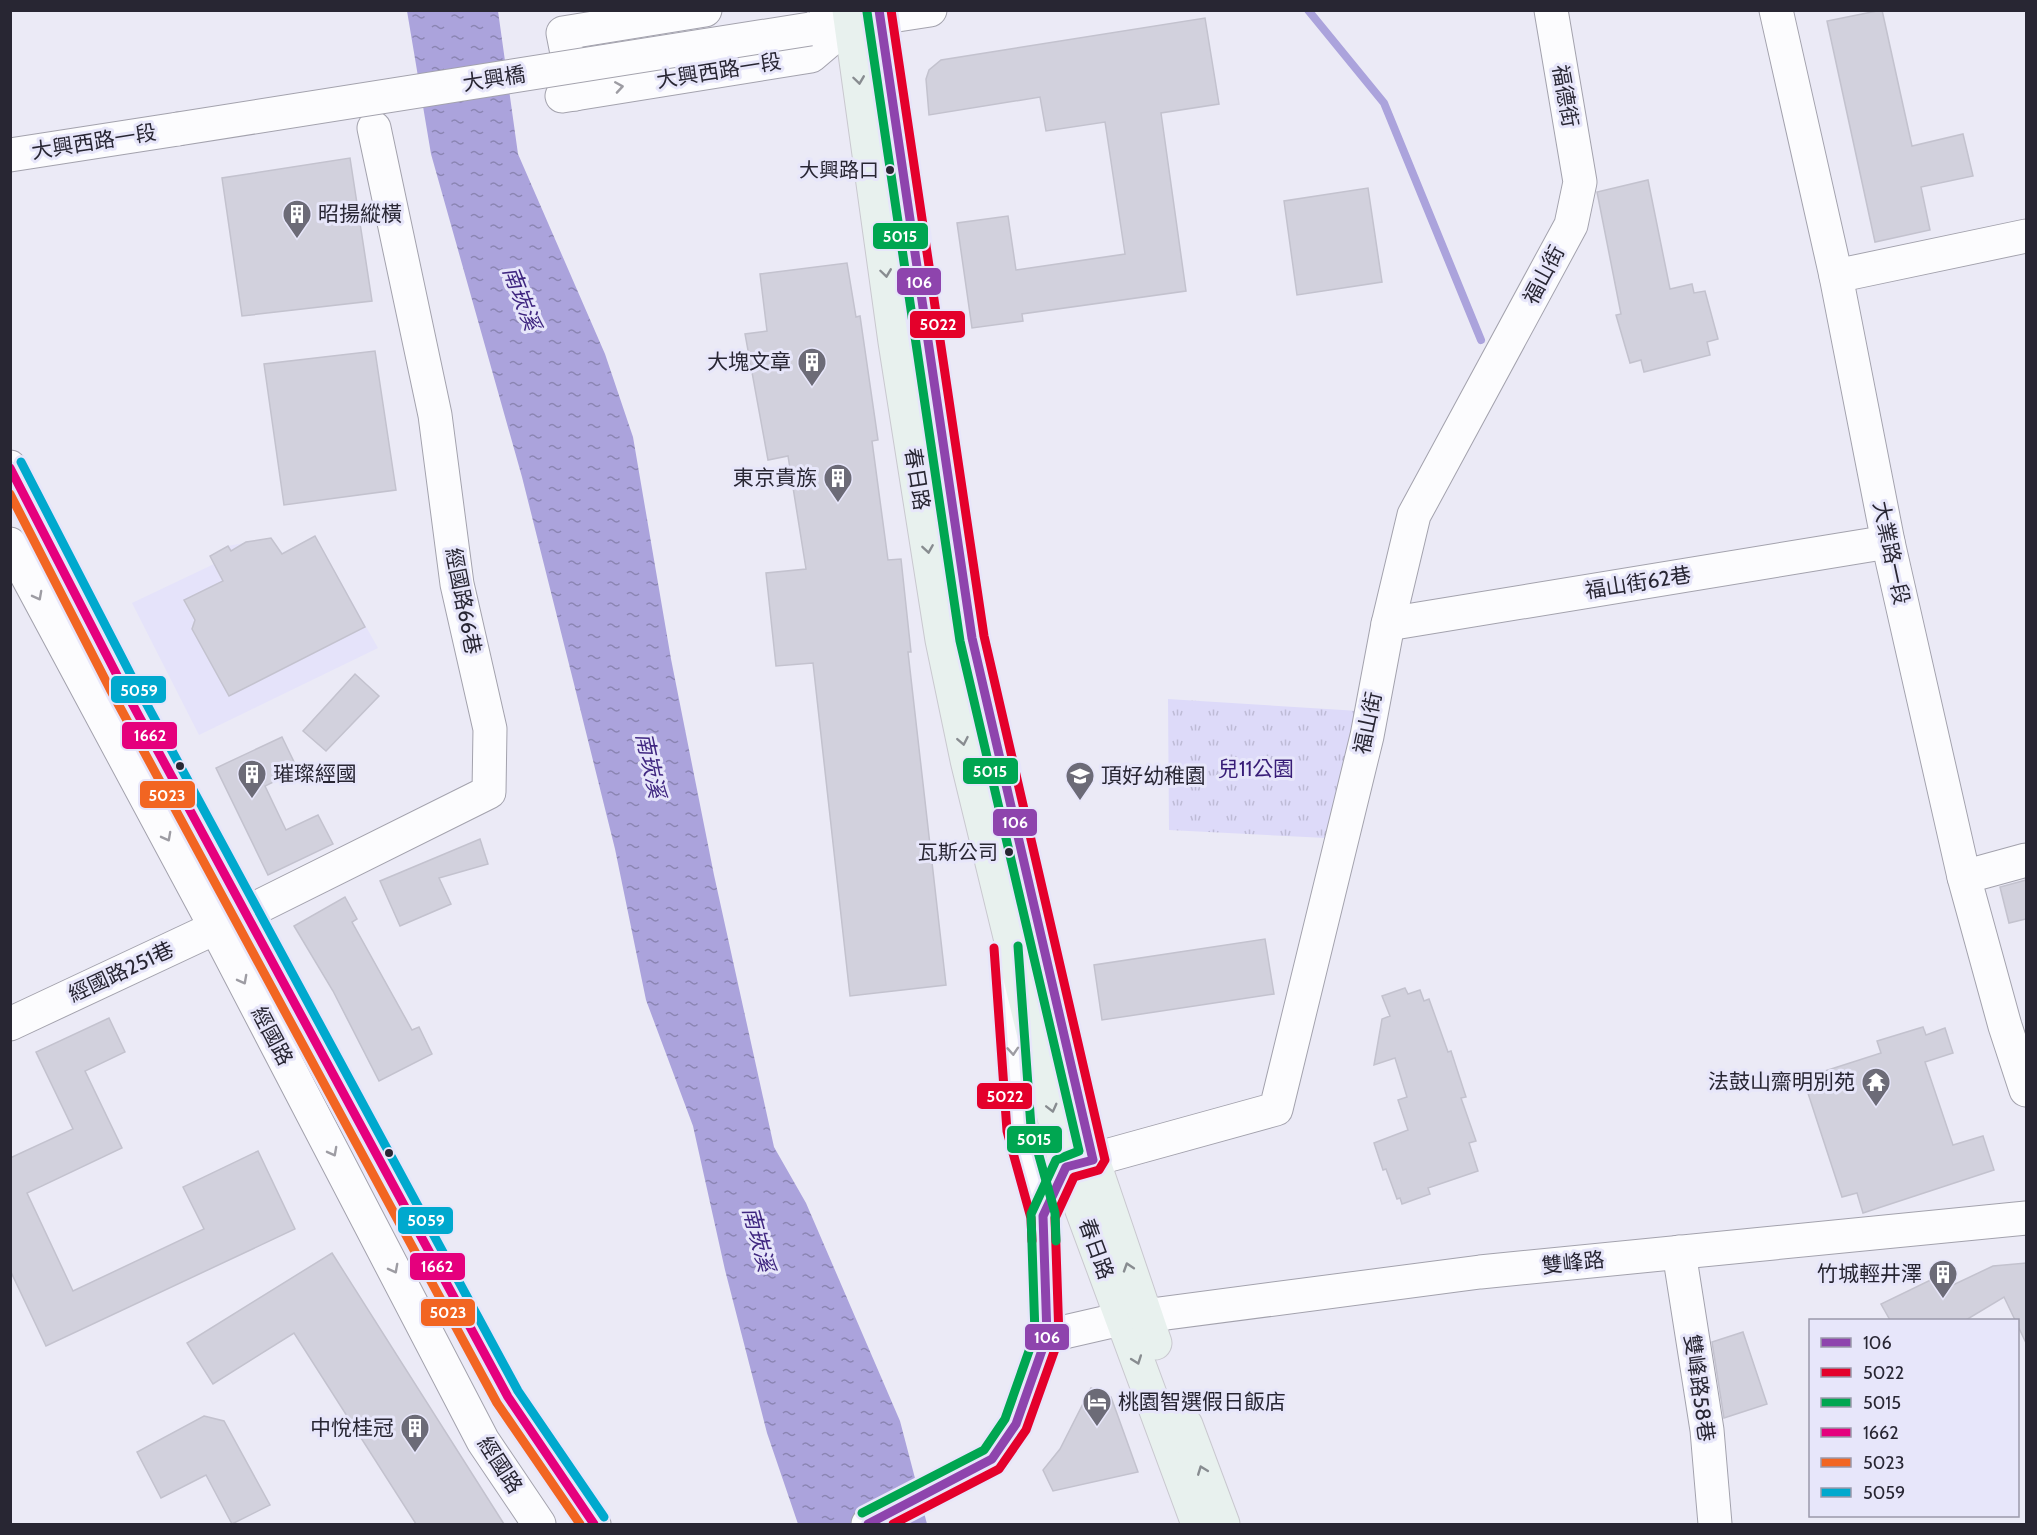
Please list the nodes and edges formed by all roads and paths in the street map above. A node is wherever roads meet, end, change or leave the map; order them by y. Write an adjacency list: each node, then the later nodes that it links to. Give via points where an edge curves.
1 (705, 10): 5 (street, 大興西路一段)
2 (930, 10): 6 (street, 大興橋)
3 (1551, 10): 10 (street, 福德街)
4 (1776, 10): 12 (street, 大業路一段)
5 (632, 16): 6 (street, 大興西路一段, one-way to 6, via 563,33 568,95 811,56)
6 (849, 17): 8 (street, 大興橋, bridge); 19 (main road, 春日路, one-way to 19, via 942,640); 23 (main road, 春日路)
7 (374, 128): 20 (street, 經國路66巷, via 435,415 457,584 490,729 489,792)
8 (178, 129): 9 (street, 大興西路一段)
9 (10, 154)
10 (1580, 182): 16 (street, 福山街, via 1571,225 1414,515)
11 (2026, 236): 12 (street)
12 (1836, 276): 14 (street, 大業路一段)
13 (10, 467): 20 (street, 經國路, via 121,683)
14 (1888, 542): 16 (street, 福山街62巷); 18 (street, 大業路一段)
15 (10, 544): 20 (street, 經國路, one-way to 20)
16 (1388, 624): 23 (street, 福山街, via 1367,736 1276,1109)
17 (2026, 860): 18 (street)
18 (1964, 877): 22 (street, 大業路一段)
19 (1004, 908): 23 (main road, 春日路, one-way to 23); 24 (street, one-way to 24, via 1019,1130)
20 (232, 920): 21 (street, 經國路251巷); 29 (street, 經國路, one-way to 29, via 483,1441); 30 (street, 經國路, via 508,1397)
21 (10, 1024)
22 (2026, 1090)
23 (1079, 1164): 24 (street); 27 (main road, 春日路)
24 (1043, 1216): 28 (street)
25 (2026, 1218): 26 (street, 雙峰路)
26 (1679, 1252): 27 (street, 雙峰路, via 1480,1272); 34 (street, 雙峰路58巷, via 1707,1430)
27 (1133, 1318): 28 (street, 雙峰路); 32 (main road, 春日路, one-way to 32); 33 (main road, 春日路, one-way to 27)
28 (1047, 1336): 31 (street, via 1016,1424 992,1459)
29 (539, 1524)
30 (594, 1524)
31 (868, 1524)
32 (1198, 1524)
33 (1223, 1524)
34 (1715, 1524)

